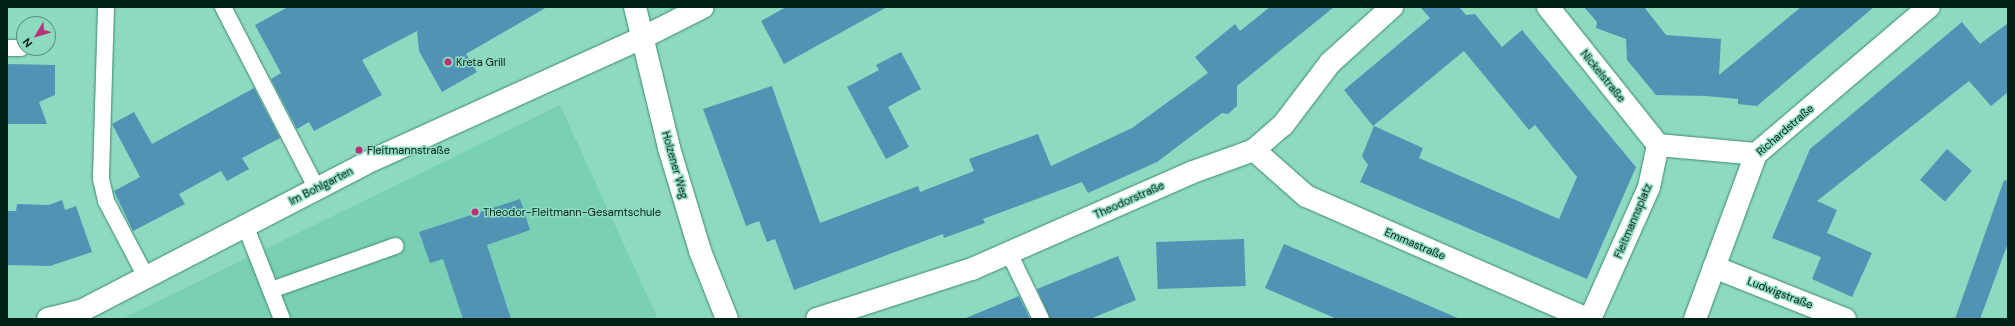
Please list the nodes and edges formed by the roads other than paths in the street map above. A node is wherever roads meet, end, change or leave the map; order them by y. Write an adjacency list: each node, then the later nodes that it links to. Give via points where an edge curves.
1 (106, 7): 17 (lane, via 101,179 106,202)
2 (223, 7): 12 (lane)
3 (635, 7): 8 (street, Holzener Weg)
4 (703, 7): 8 (street)
5 (1392, 7): 10 (street, Theodorstraße, via 1330,63 1283,125)
6 (1548, 7): 9 (street, Nickelstraße)
7 (1930, 7): 11 (street, Richardstraße)
8 (642, 38): 12 (street, Im Bohlgarten); 21 (street, Holzener Weg, via 700,251)
9 (1658, 145): 11 (street); 24 (street, Fleitmannsplatz, via 1650,186)
10 (1254, 150): 15 (street, Theodorstraße, via 1193,172); 24 (street, Emmastraße, via 1306,196)
11 (1756, 154): 16 (street, Richardstraße)
12 (317, 189): 13 (street, Im Bohlgarten)
13 (245, 226): 17 (street, Im Bohlgarten); 18 (lane)
14 (395, 246): 18 (lane)
15 (1009, 253): 22 (street, Theodorstraße, via 972,269); 23 (lane)
16 (1714, 268): 25 (street, Richardstraße); 26 (street, Ludwigstraße)
17 (146, 277): 19 (street, Im Bohlgarten, via 81,311)
18 (271, 290): 20 (lane)
19 (48, 319)
20 (282, 319)
21 (726, 319)
22 (817, 319)
23 (1042, 319)
24 (1589, 319)
25 (1695, 319)
26 (1845, 319)

